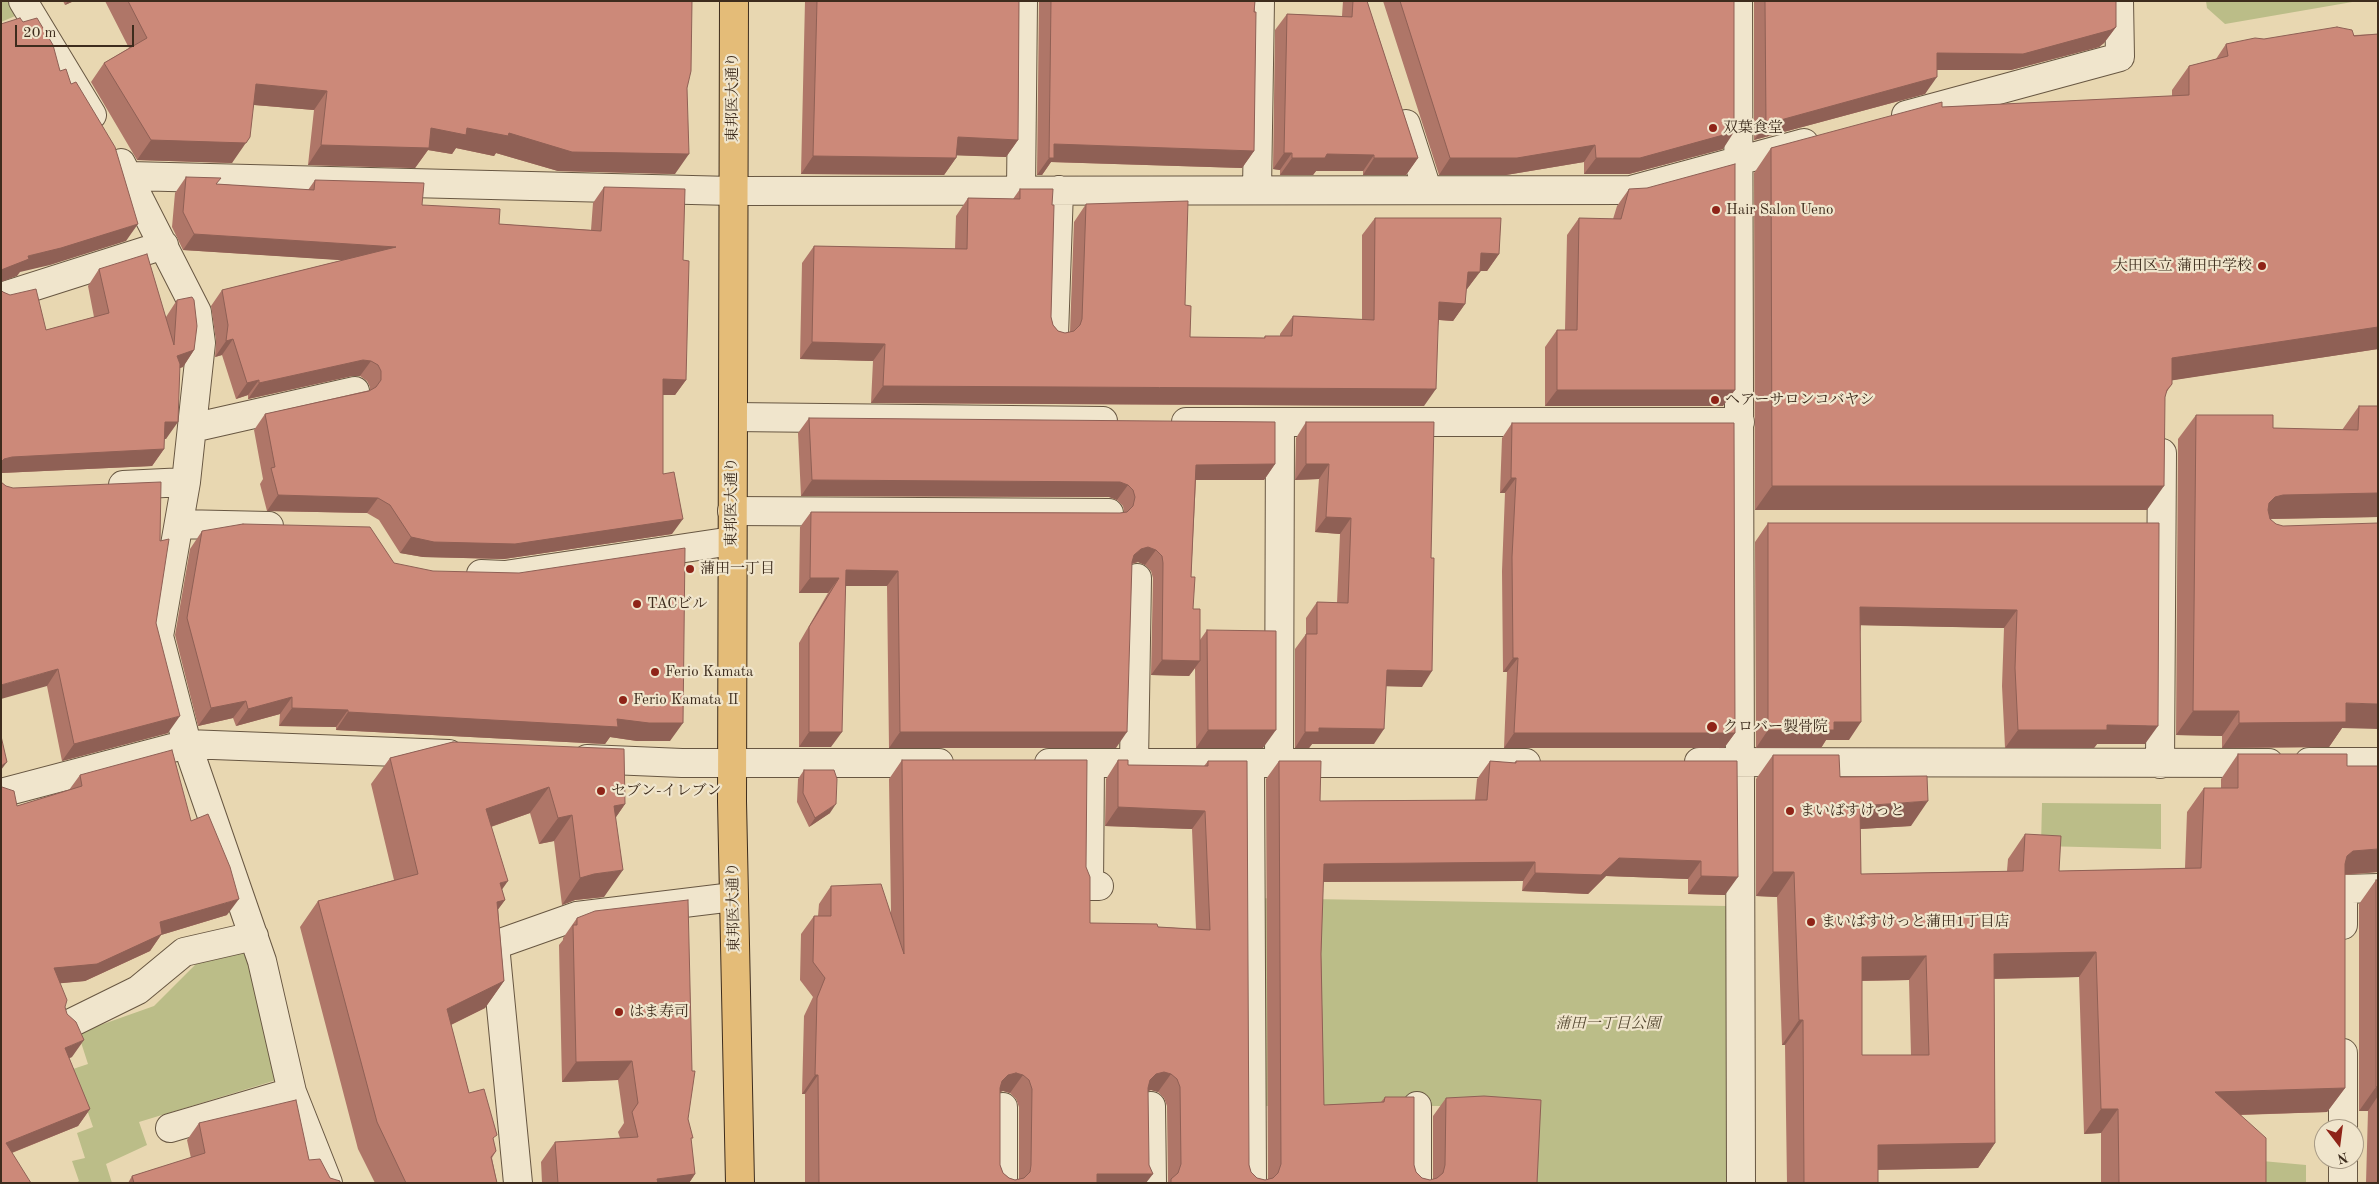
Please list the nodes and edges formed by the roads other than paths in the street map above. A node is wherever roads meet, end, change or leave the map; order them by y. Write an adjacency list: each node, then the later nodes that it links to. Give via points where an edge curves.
1 (23, 1): 11 (street)
2 (734, 1): 16 (main road, 東邦医大通り)
3 (1023, 1): 13 (street)
4 (1260, 1): 15 (street)
5 (1738, 1): 10 (street)
6 (2119, 1): 8 (street, via 2120,57)
7 (1400, 104): 12 (street)
8 (1885, 121)
9 (1829, 136): 10 (street)
10 (1739, 161): 12 (street, via 1631,190); 25 (street)
11 (129, 176): 16 (street); 17 (street)
12 (1427, 189): 15 (street)
13 (1021, 190): 14 (street); 16 (street)
14 (1060, 190): 15 (street); 19 (street)
15 (1257, 190)
16 (732, 191): 21 (main road, 東邦医大通り)
17 (164, 245): 18 (street); 26 (street, via 197,312 201,344)
18 (1, 297)
19 (1054, 335)
20 (355, 391): 26 (street)
21 (733, 417): 22 (street); 30 (main road, 東邦医大通り)
22 (1129, 421)
23 (1166, 422): 24 (street)
24 (1280, 422): 25 (street); 48 (street)
25 (1740, 422): 50 (street, via 1750,526)
26 (192, 428): 28 (street)
27 (2163, 432): 51 (street, via 2151,526)
28 (186, 482): 29 (street); 32 (street)
29 (100, 486)
30 (732, 511): 31 (street); 34 (main road, 東邦医大通り)
31 (1109, 513)
32 (179, 524): 33 (street); 37 (street, via 158,636)
33 (297, 527)
34 (732, 541): 35 (street, via 505,575); 42 (main road, 東邦医大通り)
35 (458, 574)
36 (1137, 578): 46 (street)
37 (187, 744): 38 (street); 52 (street); 56 (street)
38 (477, 755)
39 (565, 758): 42 (street)
40 (1674, 762): 50 (street)
41 (2378, 762): 51 (street)
42 (732, 763): 43 (street); 55 (main road, 東邦医大通り)
43 (961, 763)
44 (1020, 763): 45 (street)
45 (1090, 763): 46 (street); 53 (street, via 1089,886)
46 (1134, 763): 47 (street)
47 (1250, 763): 48 (street); 72 (street)
48 (1279, 763): 49 (street, via 1471,756)
49 (1547, 763)
50 (1741, 763): 51 (street, via 1970,759); 74 (street)
51 (2160, 764)
52 (1, 793)
53 (1099, 886)
54 (2378, 888): 57 (street, via 2343,889)
55 (733, 897): 68 (street, via 577,916 495,944); 69 (main road, 東邦医大通り)
56 (254, 936): 59 (street, via 184,952 138,990); 60 (street)
57 (2343, 946)
58 (2343, 1023): 64 (street)
59 (69, 1024)
60 (292, 1092): 65 (street); 67 (street)
61 (1002, 1106): 70 (street)
62 (1151, 1106): 71 (street)
63 (1417, 1106): 73 (street)
64 (2343, 1119)
65 (170, 1128)
66 (2343, 1169): 75 (street)
67 (328, 1183)
68 (518, 1183)
69 (740, 1183)
70 (1003, 1183)
71 (1152, 1183)
72 (1252, 1183)
73 (1417, 1183)
74 (1741, 1183)
75 (2343, 1183)

